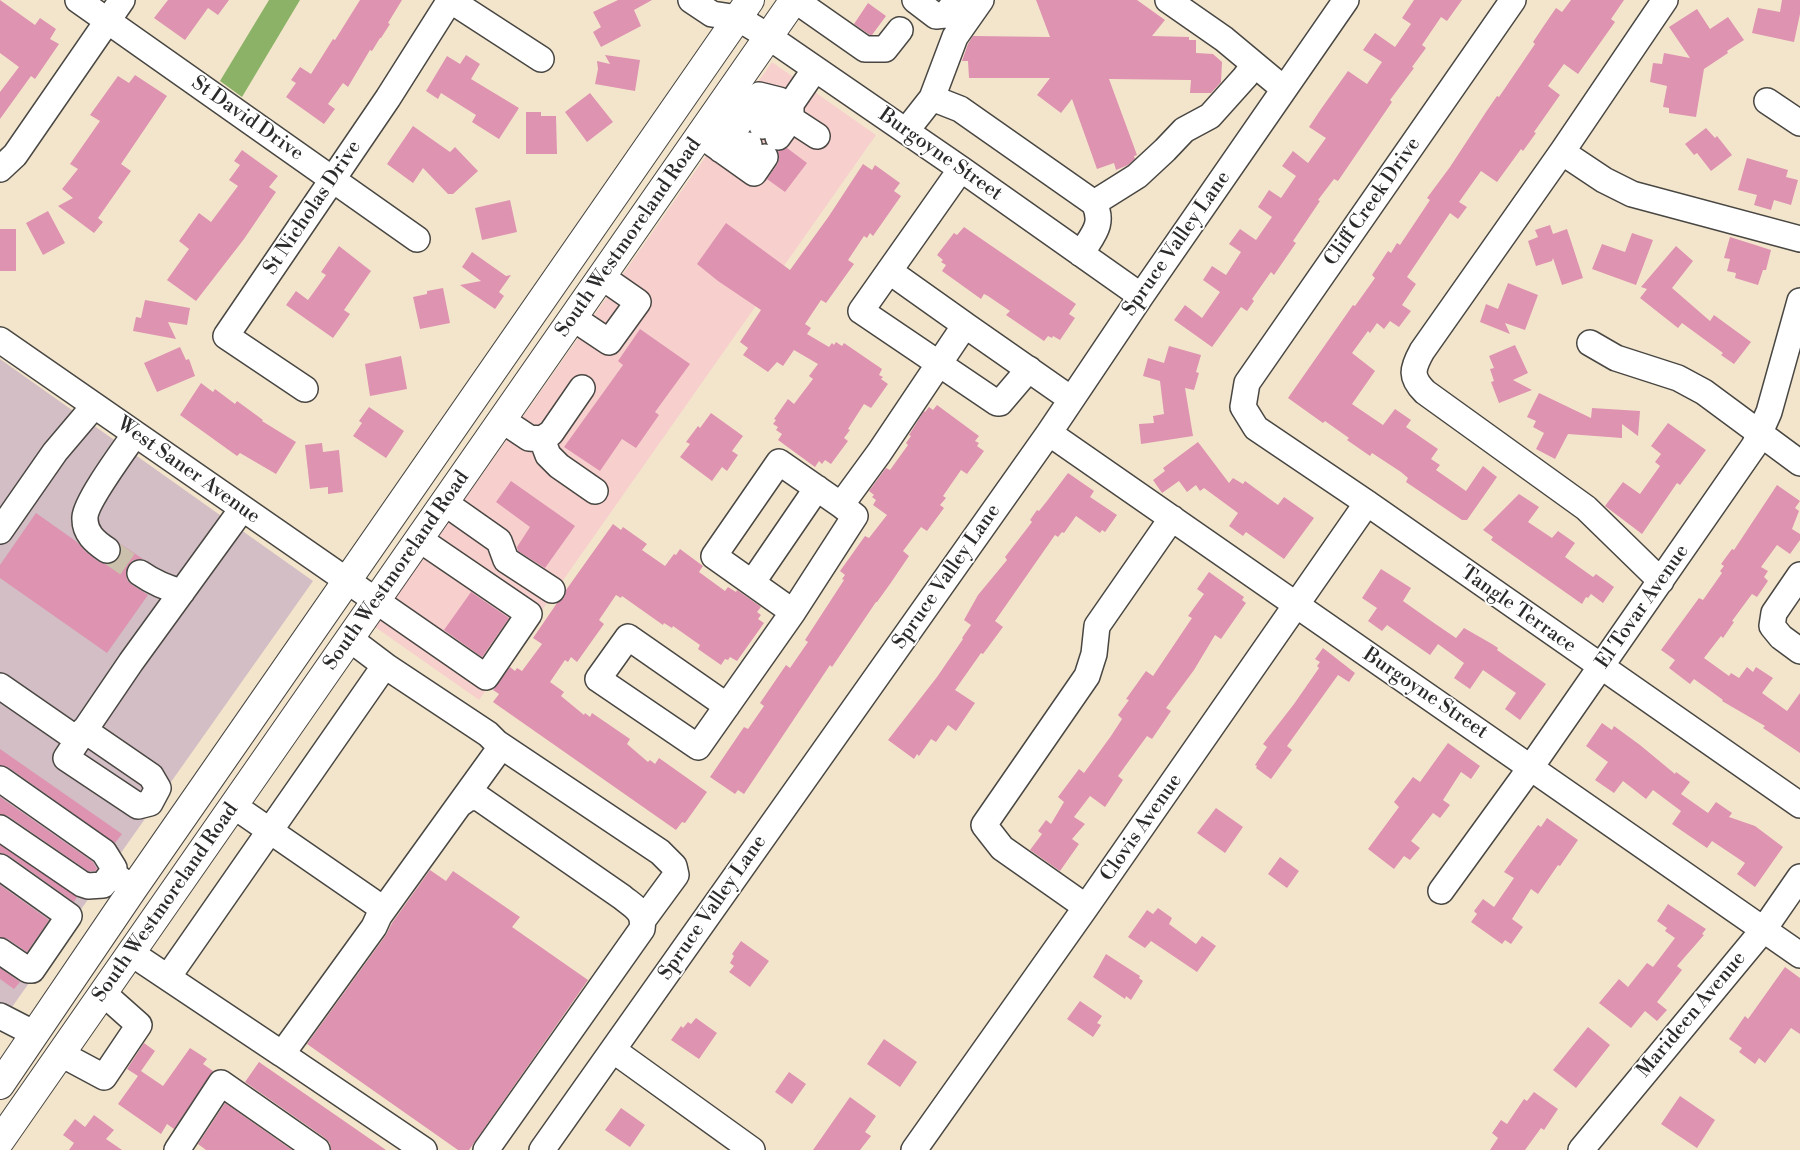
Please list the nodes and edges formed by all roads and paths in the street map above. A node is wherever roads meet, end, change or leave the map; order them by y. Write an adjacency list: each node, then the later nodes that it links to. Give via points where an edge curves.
1 (78, 0): 14 (street, St David Drive)
2 (122, 0): 14 (street)
3 (450, 0): 17 (street); 31 (street, St Nicholas Drive)
4 (691, 0): 13 (street, Burgoyne Street, via 712,14)
5 (794, 0): 15 (street, via 865,49 885,49); 16 (main road, South Westmoreland Road)
6 (915, 0): 7 (street, via 936,16 945,15)
7 (957, 0)
8 (981, 0): 22 (street, via 955,37)
9 (1168, 0): 18 (street, via 1224,39)
10 (1346, 0): 21 (street, Spruce Valley Lane)
11 (1513, 0): 50 (street, Cliff Creek Drive, via 1247,383)
12 (1665, 0): 28 (street)
13 (740, 6): 16 (street, Burgoyne Street); 69 (main road, South Westmoreland Road)
14 (108, 21): 29 (street, via 15,155); 31 (street, St David Drive)
15 (900, 30)
16 (769, 37): 19 (street, Burgoyne Street); 20 (main road, South Westmoreland Road)
17 (541, 59)
18 (1254, 65): 21 (street); 32 (street, via 1210,116 1184,130 1137,176)
19 (815, 69): 25 (street); 26 (street, Burgoyne Street)
20 (744, 72): 25 (main road, South Westmoreland Road); 25 (street)
21 (1284, 89): 38 (street, Spruce Valley Lane)
22 (932, 98): 26 (street); 32 (street, via 960,108)
23 (1767, 101): 24 (street)
24 (1800, 123)
25 (758, 130): 27 (street); 37 (main road, South Westmoreland Road)
26 (906, 131): 30 (street, Burgoyne Street)
27 (816, 136)
28 (1562, 152): 34 (street, via 1632,194); 70 (street, via 1422,351 1414,365 1416,384 1586,508)
29 (0, 169)
30 (961, 169): 35 (street, Burgoyne Street); 36 (street)
31 (332, 179): 33 (street, St David Drive); 47 (street, St Nicholas Drive, via 226,336)
32 (1094, 203): 35 (street, via 1099,213 1098,224)
33 (416, 239)
34 (1800, 239)
35 (1081, 254): 38 (street, Burgoyne Street)
36 (889, 271): 41 (street); 44 (street, via 861,311)
37 (602, 277): 40 (main road, South Westmoreland Road); 40 (street, via 638,302 609,342)
38 (1140, 296): 48 (street, Spruce Valley Lane)
39 (1800, 301): 54 (street, El Tovar Avenue)
40 (573, 318): 51 (main road, South Westmoreland Road)
41 (965, 324): 44 (street); 45 (street)
42 (0, 340): 49 (street, West Saner Avenue)
43 (1590, 343): 54 (street, via 1616,358 1678,378 1704,392)
44 (939, 363): 45 (street, via 997,403); 61 (street)
45 (1029, 369): 48 (street)
46 (582, 388): 55 (street, via 551,433)
47 (305, 389)
48 (1071, 399): 52 (street, Spruce Valley Lane)
49 (94, 406): 53 (street, West Saner Avenue); 64 (street, via 54,452)
50 (1243, 407): 60 (street, Tangle Terrace, via 1256,428)
51 (502, 420): 55 (street, via 529,438); 59 (main road, South Westmoreland Road)
52 (1049, 433): 63 (street, Burgoyne Street); 108 (street, Spruce Valley Lane)
53 (134, 434): 62 (street, West Saner Avenue); 66 (street, via 90,501 85,516 88,534)
54 (1761, 434): 56 (street); 70 (street, El Tovar Avenue)
55 (542, 439): 58 (street, via 548,455 559,466)
56 (1800, 463)
57 (817, 488): 61 (street); 71 (street); 71 (street, via 780,462 714,556)
58 (595, 490)
59 (445, 503): 65 (main road, South Westmoreland Road); 72 (street, via 499,541 506,560)
60 (1367, 503): 75 (street, Clovis Avenue); 80 (street, Tangle Terrace)
61 (842, 505): 76 (street, via 855,516)
62 (242, 509): 69 (street, West Saner Avenue); 73 (street)
63 (1172, 518): 75 (street, Burgoyne Street); 96 (street, via 1097,626 1094,654 1087,676 984,825 1002,848)
64 (0, 531)
65 (419, 539): 74 (main road, South Westmoreland Road); 74 (street, West Saner Avenue, via 529,614 486,676)
66 (106, 550)
67 (140, 573): 73 (street, via 168,589)
68 (1800, 575): 78 (street, via 1774,613 1772,626)
69 (346, 581): 74 (street, West Saner Avenue); 86 (main road, South Westmoreland Road)
70 (1661, 581): 80 (street, El Tovar Avenue)
71 (752, 583): 76 (street)
72 (552, 590)
73 (182, 592): 81 (street, via 81,735)
74 (376, 601): 77 (main road, South Westmoreland Road)
75 (1296, 606): 84 (street, Burgoyne Street); 96 (street, Clovis Avenue)
76 (793, 612): 82 (street)
77 (350, 639): 79 (street); 88 (main road, South Westmoreland Road)
78 (1800, 651)
79 (387, 667): 83 (street); 91 (street, via 381,671)
80 (1600, 667): 84 (street, El Tovar Avenue); 89 (street, Tangle Terrace)
81 (0, 686)
82 (727, 706): 82 (street, via 698,748 598,679 628,637)
83 (497, 743): 87 (street, via 498,751); 99 (street, via 660,852 674,866 676,875)
84 (1531, 767): 95 (street, El Tovar Avenue); 100 (street, Burgoyne Street)
85 (0, 779): 94 (street, via 104,852)
86 (205, 786): 88 (main road); 94 (main road, South Westmoreland Road)
87 (459, 805): 98 (street); 99 (street, via 470,797 479,798 622,897 638,910)
88 (234, 806): 91 (street); 97 (main road, South Westmoreland Road)
89 (1800, 806)
90 (0, 828): 94 (street, via 88,886)
91 (270, 831): 98 (street, via 380,906); 104 (street)
92 (0, 867): 101 (street, via 69,916 32,970)
93 (1800, 877): 100 (street, Marideen Avenue)
94 (123, 881): 97 (main road); 107 (main road, South Westmoreland Road)
95 (1441, 891)
96 (1086, 907): 119 (street, Clovis Avenue)
97 (162, 909): 102 (main road, South Westmoreland Road)
98 (379, 916): 110 (street)
99 (643, 920): 116 (street, via 642,929)
100 (1764, 928): 103 (street, Burgoyne Street); 120 (street, Marideen Avenue)
101 (0, 951)
102 (131, 953): 104 (street); 105 (main road, South Westmoreland Road)
103 (1800, 955)
104 (168, 978): 110 (street)
105 (103, 993): 109 (main road, South Westmoreland Road); 109 (street, via 139,1025 104,1077)
106 (0, 1016): 107 (street)
107 (35, 1034): 111 (main road, South Westmoreland Road)
108 (613, 1050): 117 (street, Spruce Valley Lane); 118 (street)
109 (61, 1054): 112 (main road, South Westmoreland Road)
110 (282, 1054): 115 (street)
111 (0, 1084)
112 (0, 1141)
113 (177, 1150): 114 (street, via 222,1083)
114 (318, 1150)
115 (424, 1150)
116 (486, 1150)
117 (542, 1150)
118 (752, 1150)
119 (914, 1150)
120 (1581, 1150)

